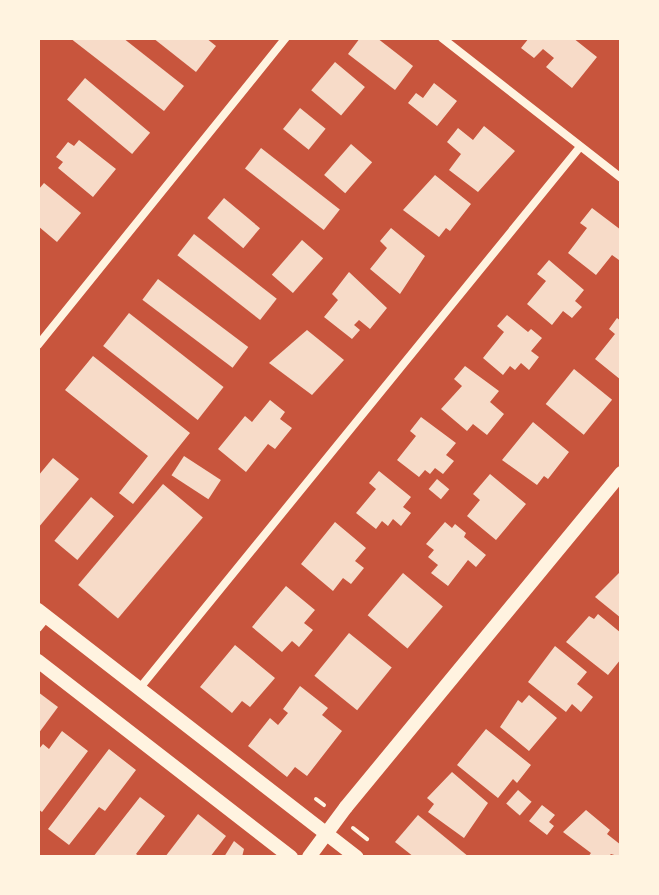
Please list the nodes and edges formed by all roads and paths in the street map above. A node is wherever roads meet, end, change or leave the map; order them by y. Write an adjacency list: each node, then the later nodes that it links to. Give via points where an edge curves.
1 (286, 38): 5 (street)
2 (442, 38): 3 (street)
3 (580, 147): 4 (street); 9 (street)
4 (621, 178)
5 (38, 345)
6 (621, 473): 10 (main road)
7 (41, 618): 9 (main road)
8 (38, 661): 11 (main road)
9 (139, 689): 10 (main road)
10 (325, 833): 12 (main road); 13 (main road)
11 (291, 857)
12 (309, 857)
13 (356, 857)

